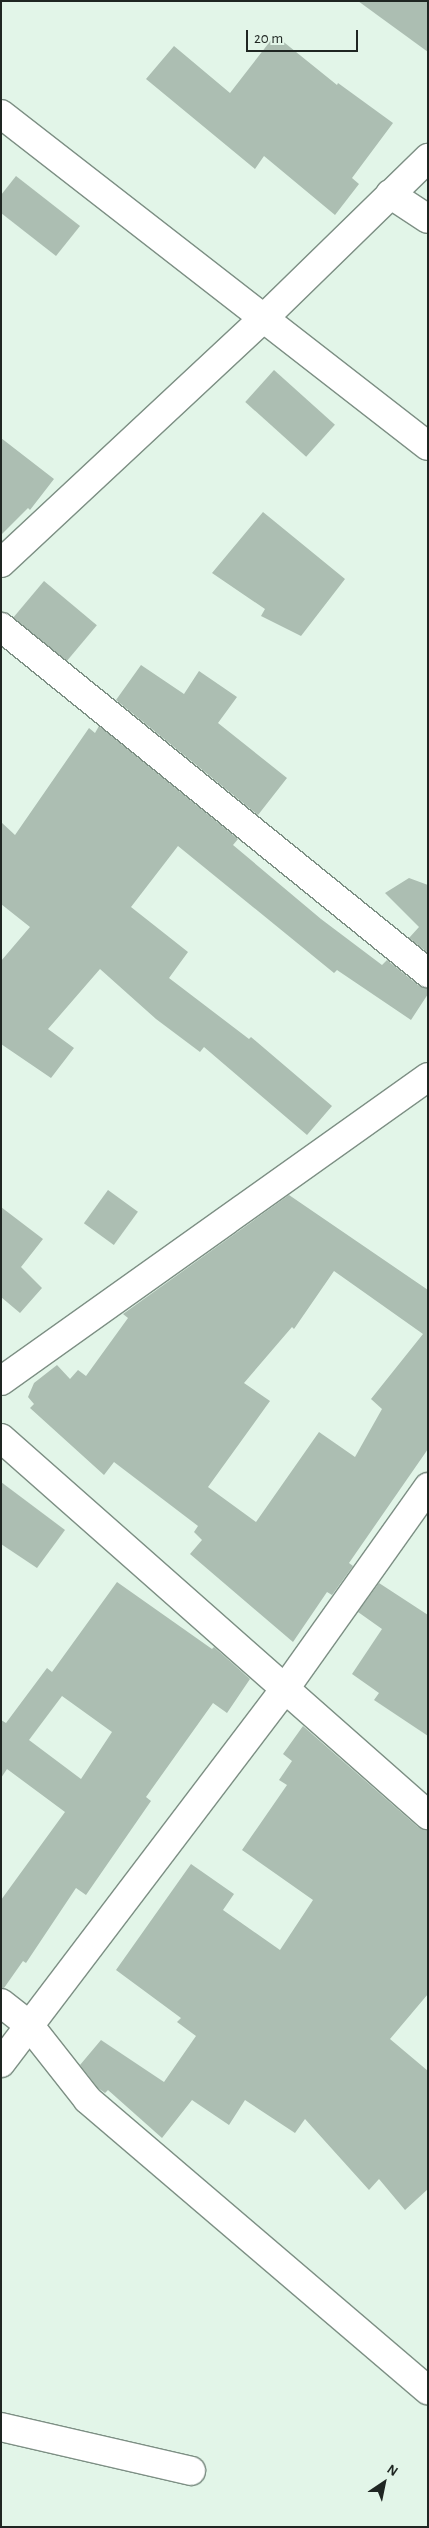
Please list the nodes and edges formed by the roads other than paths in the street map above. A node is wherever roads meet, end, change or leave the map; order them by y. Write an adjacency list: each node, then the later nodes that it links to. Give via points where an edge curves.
1 (1, 114): 5 (street)
2 (428, 158): 3 (street)
3 (390, 194): 4 (street); 5 (street)
4 (428, 219)
5 (263, 319): 6 (street); 7 (street)
6 (428, 446)
7 (1, 563)
8 (1, 627): 9 (street)
9 (428, 973)
10 (428, 1078): 11 (street)
11 (1, 1381)
12 (1, 1438): 14 (street)
13 (428, 1487): 14 (street)
14 (284, 1690): 15 (street); 17 (street)
15 (428, 1815)
16 (1, 2003): 17 (street)
17 (29, 2025): 18 (street); 19 (street, via 88,2100)
18 (1, 2063)
19 (428, 2390)
20 (1, 2427): 21 (street)
21 (191, 2472)

